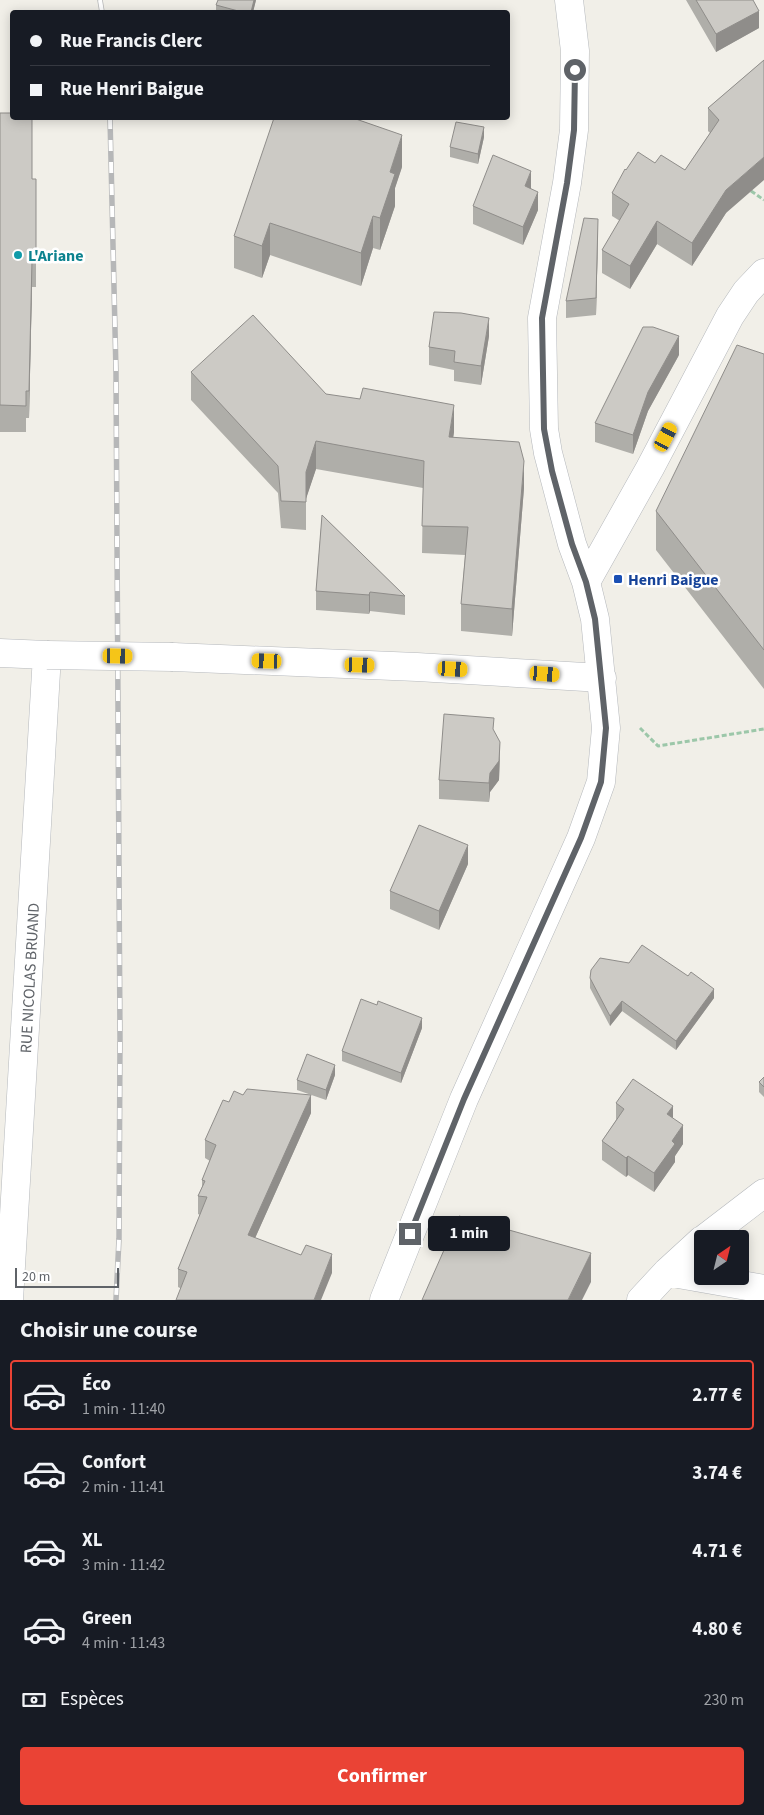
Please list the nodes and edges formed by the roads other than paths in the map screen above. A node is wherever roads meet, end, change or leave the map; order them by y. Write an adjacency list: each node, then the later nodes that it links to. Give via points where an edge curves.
1 (569, 0): 3 (street, via 575,51 574,130 542,318 544,429 572,544)
2 (764, 273): 3 (street, via 730,316)
3 (586, 582): 6 (street, via 595,619)
4 (0, 653): 5 (street)
5 (47, 655): 6 (street, bridge, via 417,667); 13 (street, RUE NICOLAS BRUAND)
6 (602, 678): 12 (street, via 606,728 601,782 581,838 464,1099)
7 (764, 1193): 8 (street)
8 (716, 1230)
9 (694, 1248): 10 (street)
10 (667, 1272): 11 (street); 14 (street)
11 (764, 1289)
12 (387, 1295)
13 (9, 1300)
14 (641, 1300)

